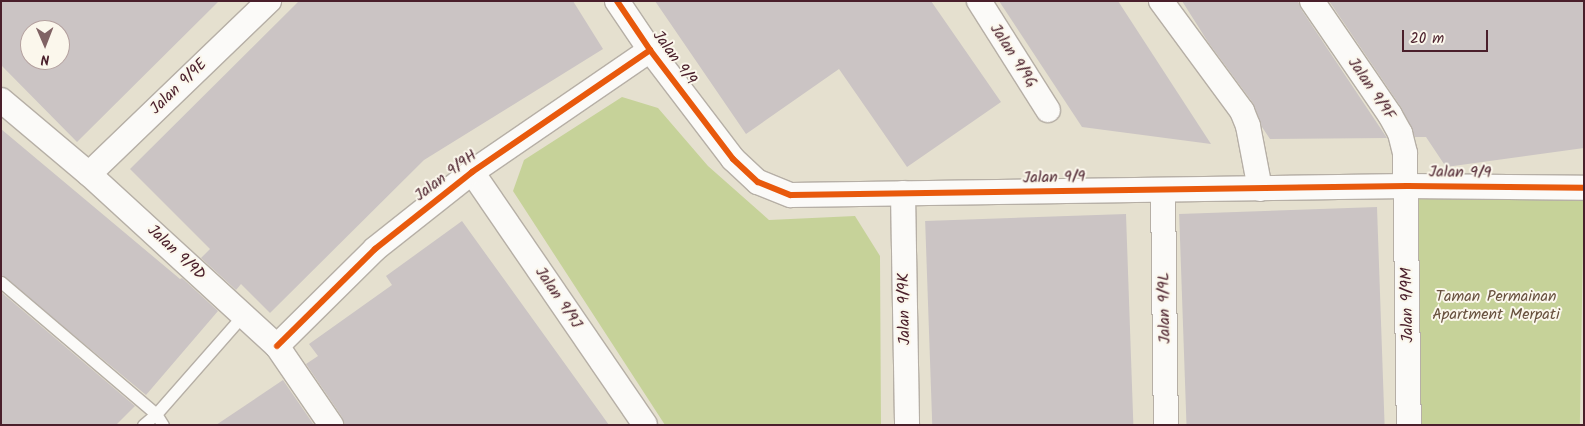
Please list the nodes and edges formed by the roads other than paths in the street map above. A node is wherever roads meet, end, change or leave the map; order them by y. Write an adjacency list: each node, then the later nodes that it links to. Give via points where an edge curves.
1 (269, 1): 10 (street, Jalan 9/9E)
2 (617, 1): 6 (street, Jalan 9/9)
3 (979, 1): 8 (street, Jalan 9/9G)
4 (1162, 1): 13 (street, via 1242,111)
5 (1312, 1): 11 (street, Jalan 9/9F, via 1400,134 1405,152)
6 (650, 50): 9 (street, Jalan 9/9H); 15 (street, Jalan 9/9, via 733,160 758,182 791,195)
7 (1, 100): 10 (street, Jalan 9/9D)
8 (1048, 110)
9 (472, 172): 18 (street, Jalan 9/9H, via 375,248); 23 (street, Jalan 9/9J)
10 (89, 174): 17 (street, Jalan 9/9D)
11 (1407, 186): 12 (street, Jalan 9/9); 13 (street, Jalan 9/9); 26 (street, Jalan 9/9M)
12 (1584, 188)
13 (1260, 189): 14 (street, Jalan 9/9)
14 (1163, 190): 15 (street, Jalan 9/9); 25 (street, Jalan 9/9L)
15 (903, 193): 24 (street, Jalan 9/9K)
16 (1, 282): 19 (lane)
17 (243, 316): 18 (street, Jalan 9/9D); 19 (lane)
18 (277, 346): 22 (street, Jalan 9/9D)
19 (156, 414): 20 (lane); 21 (lane)
20 (143, 425)
21 (163, 425)
22 (331, 425)
23 (645, 425)
24 (907, 425)
25 (1166, 425)
26 (1409, 425)

